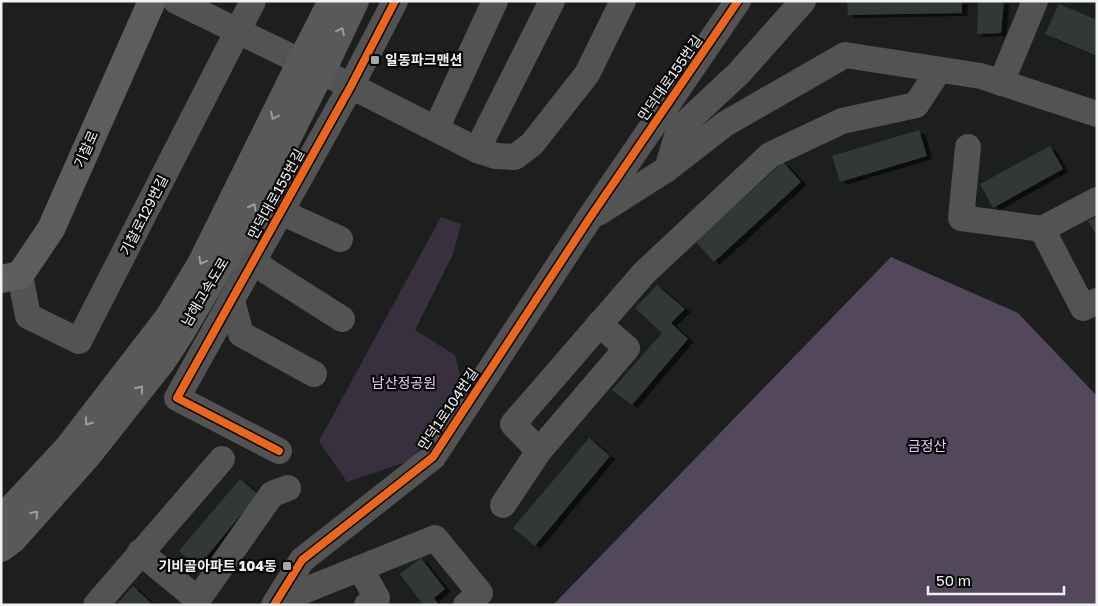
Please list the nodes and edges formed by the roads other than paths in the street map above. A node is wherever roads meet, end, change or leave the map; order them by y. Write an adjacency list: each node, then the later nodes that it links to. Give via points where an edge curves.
1 (152, 1): 29 (main road, 기찰로, via 50,229)
2 (176, 1): 13 (street)
3 (254, 1): 13 (street, 기찰로129번길)
4 (332, 1): 14 (highway, 남해고속도로)
5 (355, 1): 14 (highway, 남해고속도로, one-way to 5)
6 (395, 1): 17 (street, 만덕대로155번길)
7 (495, 1): 19 (street)
8 (552, 1): 21 (street)
9 (622, 1): 21 (street, via 587,74 532,144 515,157)
10 (738, 1): 25 (street, 만덕대로155번길)
11 (803, 1): 22 (street, via 739,73 679,129)
12 (1034, 1): 16 (street)
13 (239, 32): 17 (street); 29 (street, 기찰로129번길, via 79,341 28,316)
14 (311, 66): 40 (highway, 남해고속도로, one-way to 40, via 169,317 68,448); 41 (highway, 남해고속도로, one-way to 14, via 13,539 87,456 172,347 240,232)
15 (939, 70): 16 (street, via 981,76); 22 (street, via 845,55 725,124); 33 (street, via 916,105 842,121 770,155 644,272)
16 (1002, 83): 18 (street)
17 (351, 86): 19 (street); 24 (street, 만덕대로155번길)
18 (1097, 114)
19 (436, 128): 21 (street)
20 (968, 148): 26 (street, via 961,218)
21 (477, 150)
22 (667, 168): 25 (street)
23 (1097, 200): 26 (street)
24 (281, 212): 27 (street); 28 (street, 만덕대로155번길)
25 (589, 219): 45 (street, 만덕1로104번길, via 433,457 302,560)
26 (1042, 229): 31 (street, via 1084,308)
27 (340, 239)
28 (254, 261): 30 (street, 만덕대로155번길); 32 (street)
29 (10, 277)
30 (232, 301): 34 (street, via 241,334); 35 (street, 만덕대로155번길, via 178,398)
31 (1097, 301)
32 (342, 319)
33 (599, 324): 36 (street, via 513,424); 36 (street, via 627,348)
34 (314, 374)
35 (279, 451)
36 (539, 451): 39 (street)
37 (222, 460): 42 (street)
38 (288, 488): 44 (street, via 272,494)
39 (503, 506)
40 (1, 520)
41 (1, 548)
42 (140, 552): 44 (street); 46 (street)
43 (360, 568): 45 (street); 47 (street, via 377,598); 48 (street, via 435,538 480,593)
44 (196, 602)
45 (275, 604)
46 (96, 605)
47 (367, 605)
48 (466, 605)

